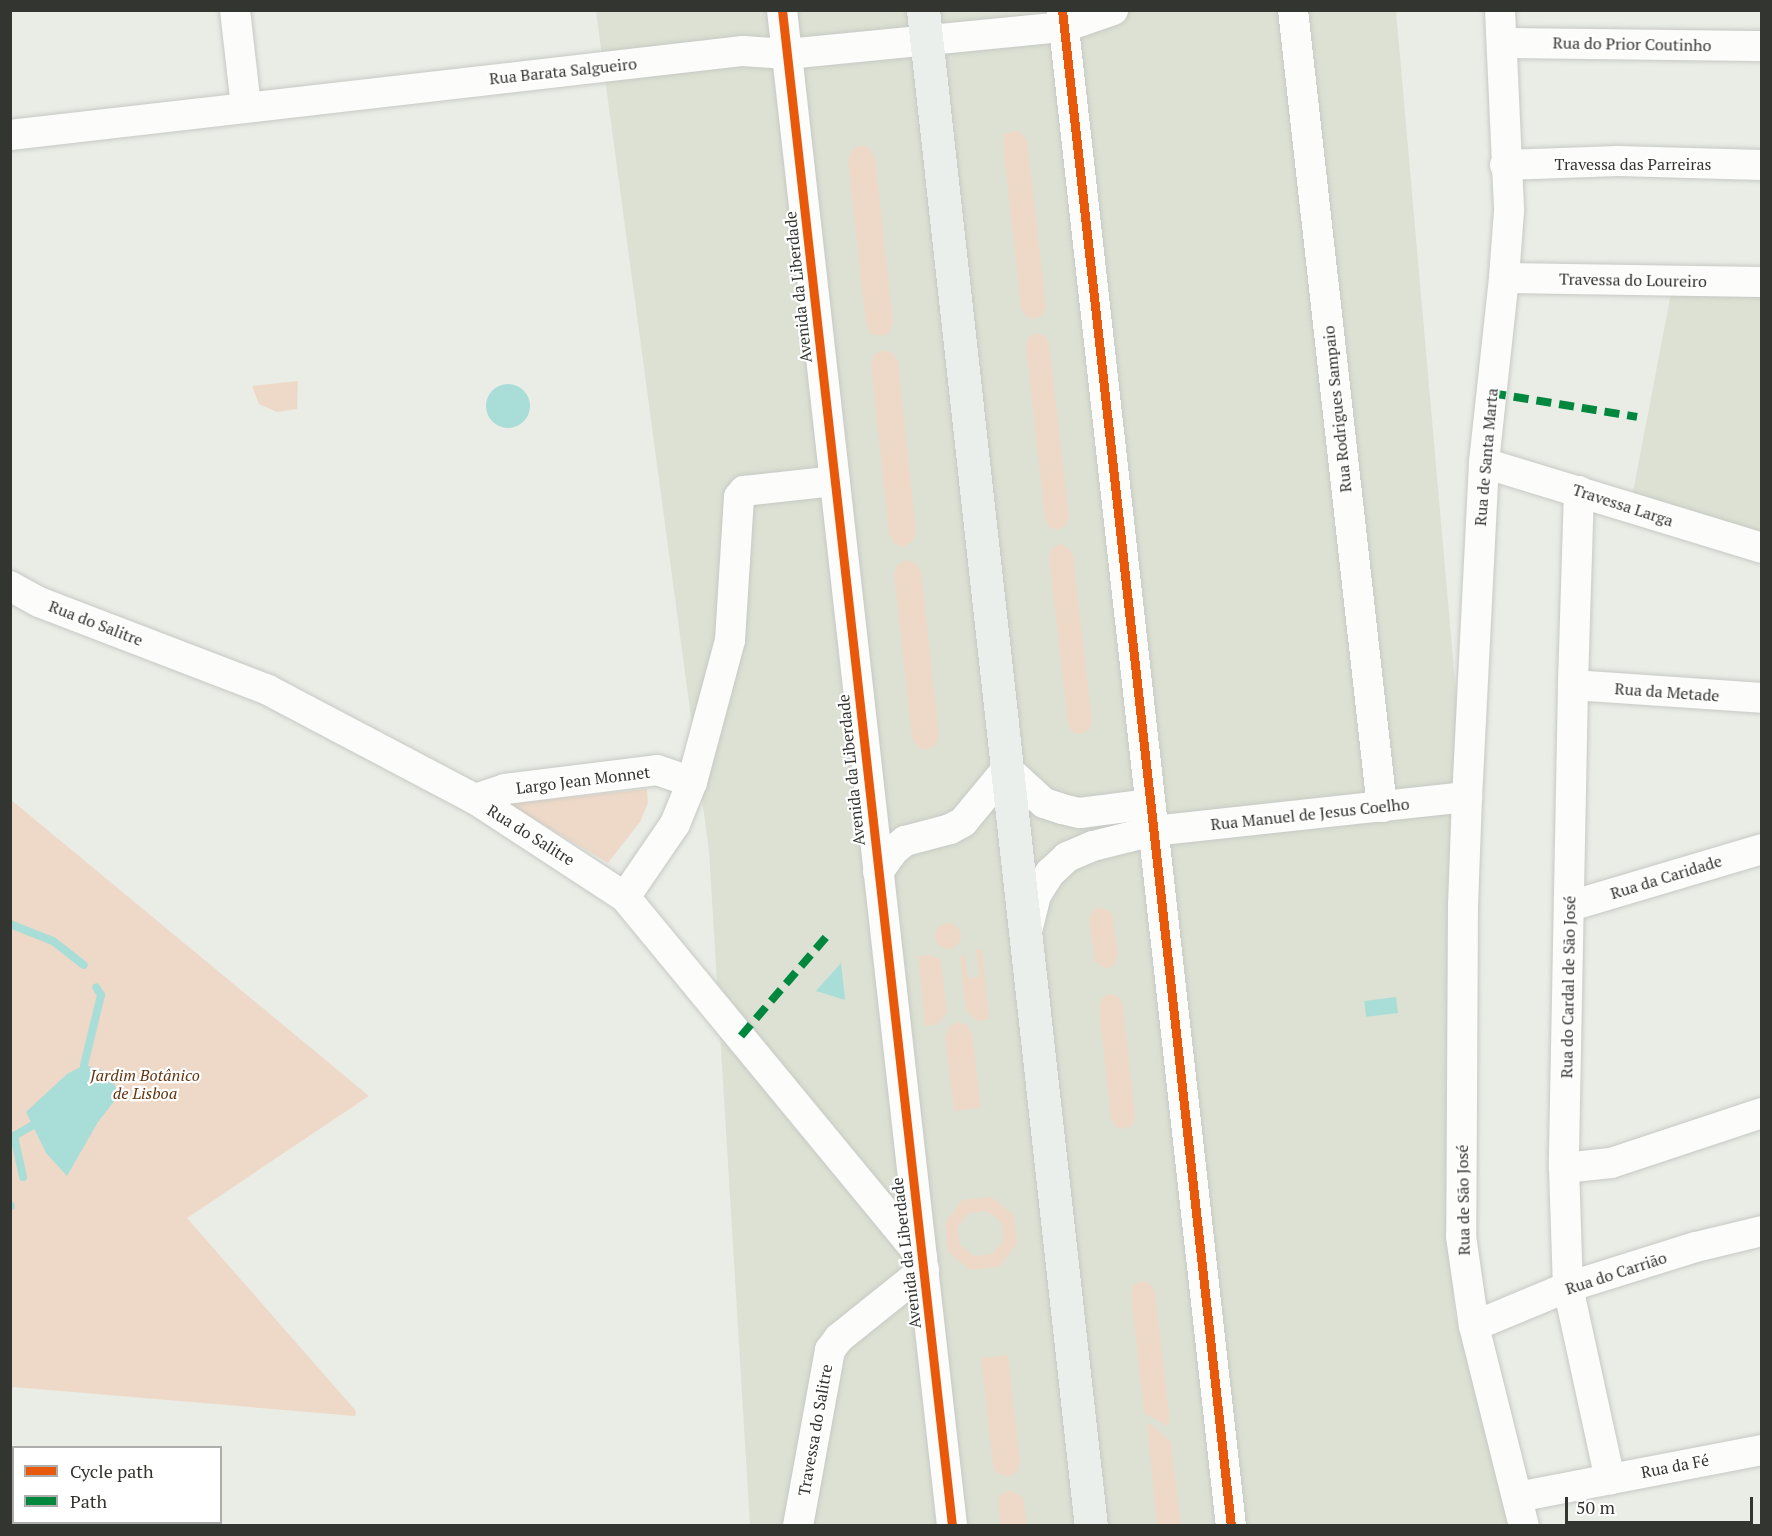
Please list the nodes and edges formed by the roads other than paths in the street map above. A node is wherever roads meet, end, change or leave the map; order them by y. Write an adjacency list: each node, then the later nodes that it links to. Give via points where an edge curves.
1 (235, 10): 11 (street)
2 (782, 10): 10 (street, Avenida da Liberdade)
3 (1113, 10): 6 (street, Rua Barata Salgueiro)
4 (1293, 10): 28 (street, Rua Rodrigues Sampaio)
5 (1500, 10): 8 (street, Rua de Santa Marta)
6 (1063, 19): 7 (street, Rua Barata Salgueiro); 29 (street)
7 (925, 26): 10 (street, Rua Barata Salgueiro); 24 (main road)
8 (1502, 43): 9 (street, Rua do Prior Coutinho); 13 (street, Rua de Santa Marta)
9 (1761, 46)
10 (787, 54): 11 (street, Rua Barata Salgueiro, via 743,51); 18 (street, Avenida da Liberdade)
11 (246, 108): 12 (street, Rua Barata Salgueiro)
12 (10, 135)
13 (1505, 165): 14 (street, Travessa das Parreiras, via 1618,161); 15 (street, Rua de Santa Marta, via 1509,211)
14 (1761, 165)
15 (1504, 278): 16 (street, Travessa do Loureiro); 17 (street, Rua de Santa Marta)
16 (1761, 282)
17 (1484, 463): 19 (street, Travessa Larga); 26 (street, Rua de Santa Marta)
18 (834, 482): 25 (street, via 744,491 739,496 730,640); 31 (street, Avenida da Liberdade)
19 (1579, 491): 20 (street, Travessa Larga); 22 (street, Rua do Cardal de São José)
20 (1761, 548)
21 (10, 586): 27 (street, Rua do Salitre, via 39,602 268,690)
22 (1573, 685): 23 (street, Rua da Metade); 34 (street, Rua do Cardal de São José)
23 (1761, 698)
24 (1007, 769): 29 (street, via 1044,803 1062,809); 31 (street, Avenida da Liberdade, via 963,822 905,841); 35 (main road)
25 (692, 782): 27 (street, Largo Jean Monnet, via 657,770 505,789); 32 (street, via 675,824)
26 (1467, 797): 28 (street, Rua Manuel de Jesus Coelho); 33 (street, Rua de Santa Marta)
27 (475, 800): 32 (street, Rua do Salitre)
28 (1382, 807): 29 (street, Rua Manuel de Jesus Coelho)
29 (1152, 817): 35 (street, via 1067,857 1050,873 1036,895); 48 (street)
30 (1761, 849): 34 (street, Rua da Caridade)
31 (878, 872): 39 (street, Avenida da Liberdade)
32 (625, 897): 39 (street, Rua do Salitre)
33 (1463, 904): 41 (street, Rua de São José, via 1461,1236)
34 (1570, 906): 37 (street, Rua do Cardal de São José)
35 (1026, 937): 47 (main road)
36 (1761, 1113): 37 (street, via 1611,1163)
37 (1564, 1168): 40 (street, Rua do Cardal de São José)
38 (1761, 1231): 40 (street, Rua do Carrião)
39 (923, 1264): 45 (street, Travessa do Salitre, via 830,1350); 46 (street, Avenida da Liberdade)
40 (1568, 1287): 41 (street, Rua do Carrião); 43 (street, Rua do Cardal de São José)
41 (1474, 1326): 44 (street, Rua de São José)
42 (1761, 1450): 43 (street, Rua da Fé)
43 (1610, 1479): 44 (street, Rua da Fé)
44 (1518, 1497): 49 (street, Rua de São José)
45 (798, 1526)
46 (952, 1526)
47 (1091, 1526)
48 (1230, 1526)
49 (1524, 1526)

